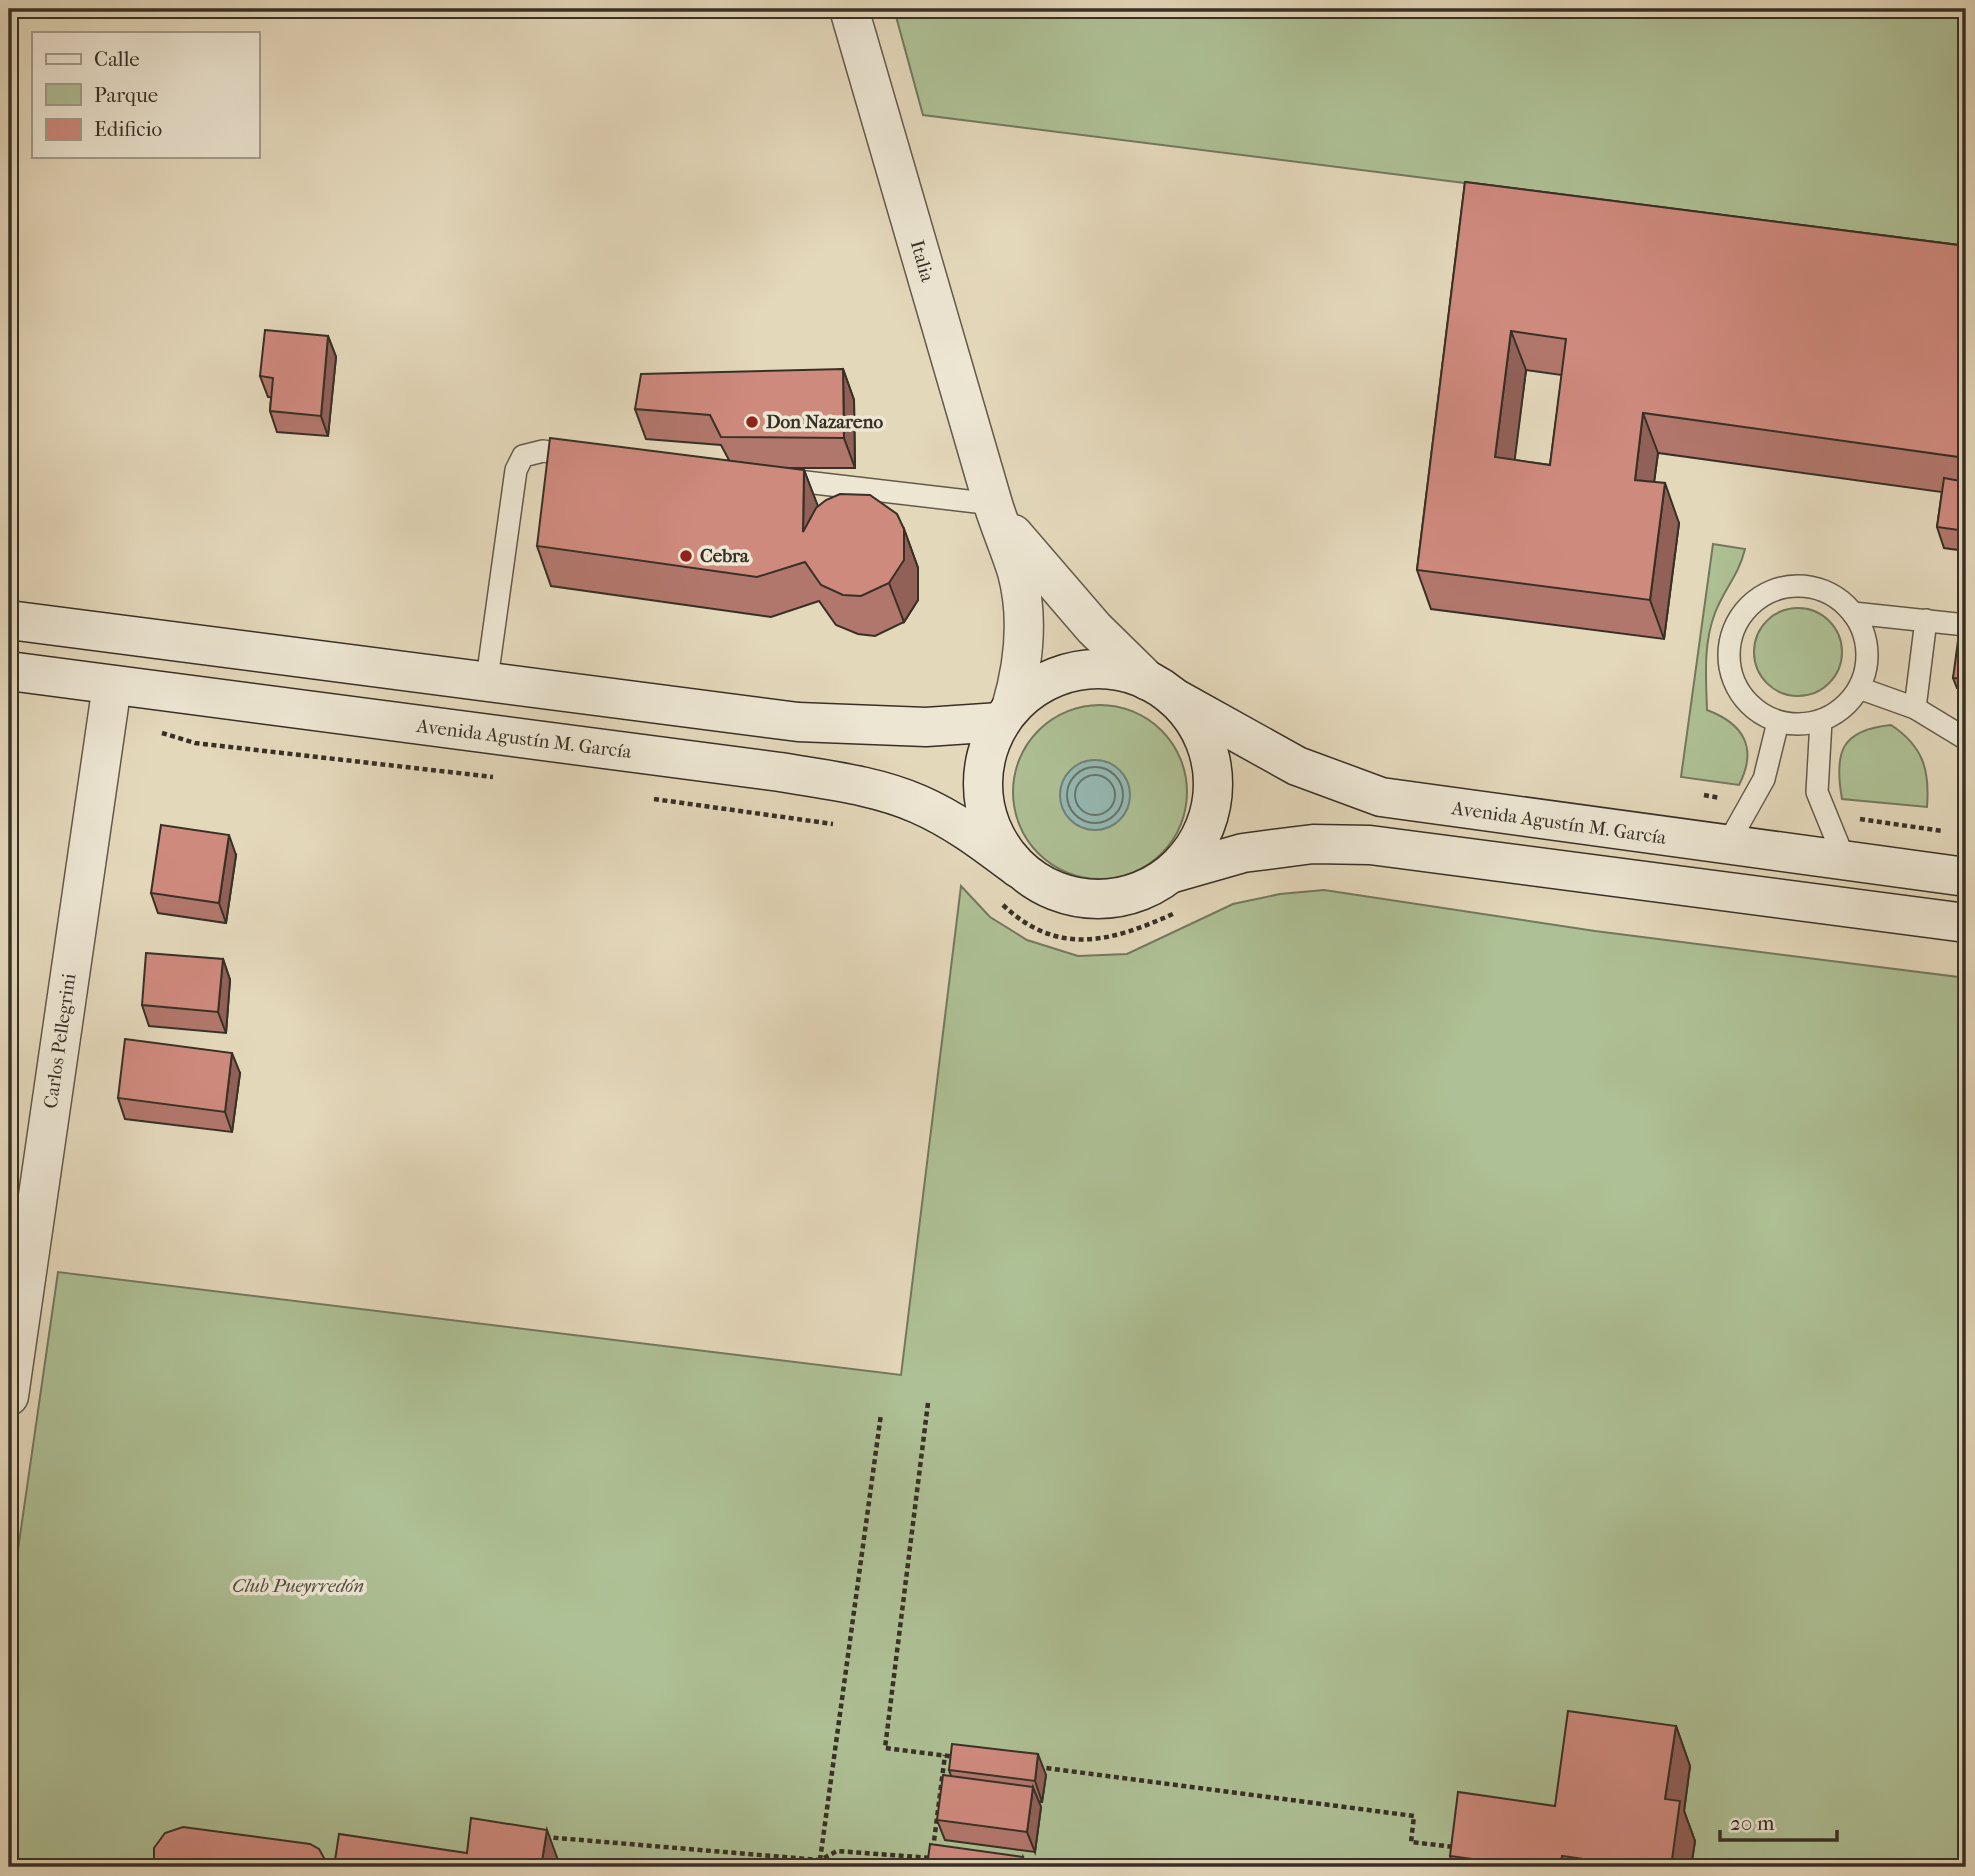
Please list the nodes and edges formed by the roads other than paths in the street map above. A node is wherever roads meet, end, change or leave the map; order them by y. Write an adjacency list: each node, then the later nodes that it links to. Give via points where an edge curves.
1 (849, 9): 4 (main road, Italia)
2 (592, 458): 10 (lane, via 543,451 523,456 516,470)
3 (758, 477): 4 (lane)
4 (995, 508): 13 (main road, Italia, via 1052,582); 15 (main road, Italia, via 1023,603 1021,666)
5 (1853, 613): 7 (lane); 12 (lane, via 1867,649); 17 (lane, via 1836,597 1814,587 1790,585 1768,592 1741,616 1729,648 1731,672 1740,694 1757,711)
6 (9, 620): 10 (main road)
7 (1926, 620): 8 (lane); 14 (lane)
8 (1966, 625)
9 (9, 671): 11 (main road, Avenida Agustín M. García)
10 (487, 679): 15 (main road, via 798,722 926,727)
11 (112, 685): 21 (main road, Avenida Agustín M. García, via 856,785 927,809 960,826); 25 (main road, Carlos Pellegrini)
12 (1860, 688): 14 (lane); 16 (lane, via 1836,713)
13 (1161, 689): 15 (main road, via 1111,667 1073,671 1043,683); 19 (main road, Avenida Agustín M. García, via 1297,766 1381,797); 22 (main road, via 1196,724 1211,758 1213,794 1200,834)
14 (1914, 709): 18 (lane)
15 (1006, 715): 21 (main road, via 983,771 985,807 997,840)
16 (1821, 720): 17 (lane); 20 (lane, via 1817,792)
17 (1778, 722): 19 (lane, via 1764,779)
18 (1966, 739)
19 (1727, 845): 20 (main road, Avenida Agustín M. García)
20 (1845, 861): 23 (main road, Avenida Agustín M. García)
21 (1018, 868): 22 (main road, via 1050,889 1085,900 1123,898)
22 (1173, 873): 24 (main road, via 1243,853 1313,844 1370,845)
23 (1966, 877)
24 (1966, 923)
25 (9, 1396)

